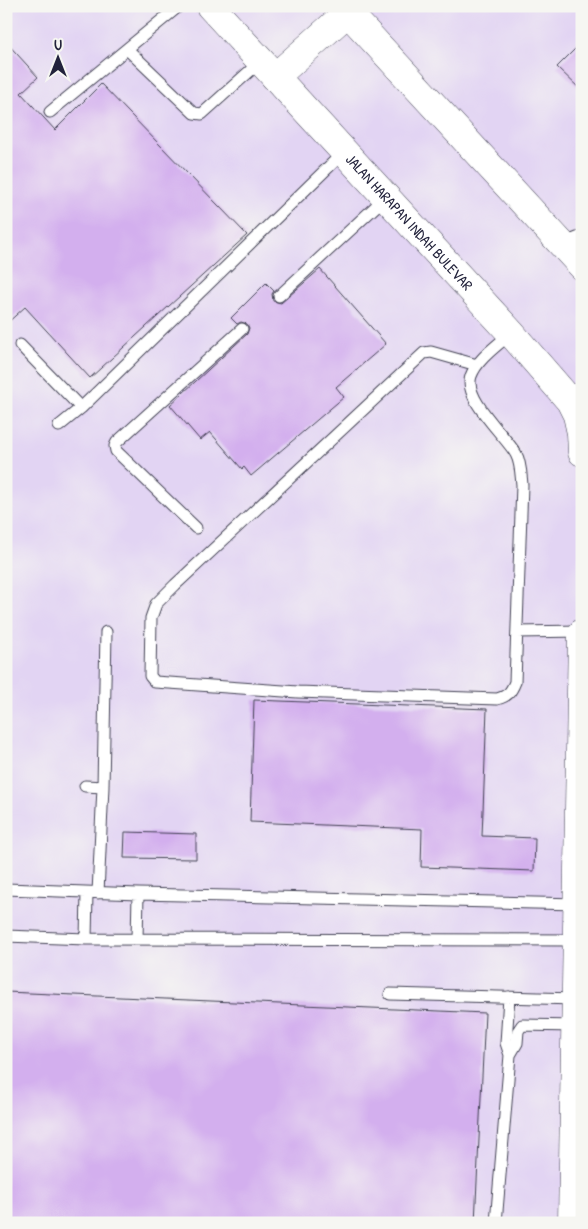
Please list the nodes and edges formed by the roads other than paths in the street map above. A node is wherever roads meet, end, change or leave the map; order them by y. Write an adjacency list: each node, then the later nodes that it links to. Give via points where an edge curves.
1 (179, 6): 4 (lane)
2 (210, 6): 5 (street, JALAN HARAPAN INDAH BULEVAR)
3 (344, 12): 5 (street); 9 (street)
4 (127, 49): 5 (lane, via 194,113 202,114); 6 (lane)
5 (276, 67): 7 (street, JALAN HARAPAN INDAH BULEVAR)
6 (50, 112)
7 (344, 152): 8 (street, JALAN HARAPAN INDAH BULEVAR); 16 (lane)
8 (386, 197): 11 (lane); 13 (street, JALAN HARAPAN INDAH BULEVAR)
9 (572, 240): 10 (street)
10 (582, 266)
11 (279, 296)
12 (242, 329): 19 (lane, via 115,446 116,451)
13 (511, 333): 15 (lane); 18 (street, JALAN HARAPAN INDAH BULEVAR, via 570,401 577,415)
14 (20, 345): 16 (lane)
15 (477, 365): 21 (lane, via 469,385 486,416 514,451 520,468); 21 (lane, via 431,352 424,353 175,585 156,604 151,618 150,676 155,682 270,690 497,699 506,697 515,682)
16 (81, 408): 17 (lane)
17 (59, 426)
18 (582, 452)
19 (196, 528)
20 (106, 632): 24 (lane)
21 (517, 632): 22 (lane)
22 (582, 632): 28 (street)
23 (85, 786): 24 (lane)
24 (103, 787): 26 (lane)
25 (6, 890): 26 (lane)
26 (93, 893): 27 (lane); 30 (lane)
27 (138, 894): 28 (lane); 31 (lane)
28 (578, 904): 32 (street)
29 (6, 936): 30 (lane)
30 (86, 939): 31 (lane)
31 (137, 939): 32 (lane)
32 (577, 940): 35 (street)
33 (390, 994): 34 (lane)
34 (509, 997): 35 (lane); 37 (lane, via 506,1043)
35 (575, 999): 36 (street)
36 (574, 1026): 37 (lane, via 522,1025); 38 (street)
37 (510, 1055): 39 (lane)
38 (577, 1178): 40 (street)
39 (496, 1223)
40 (572, 1223)

